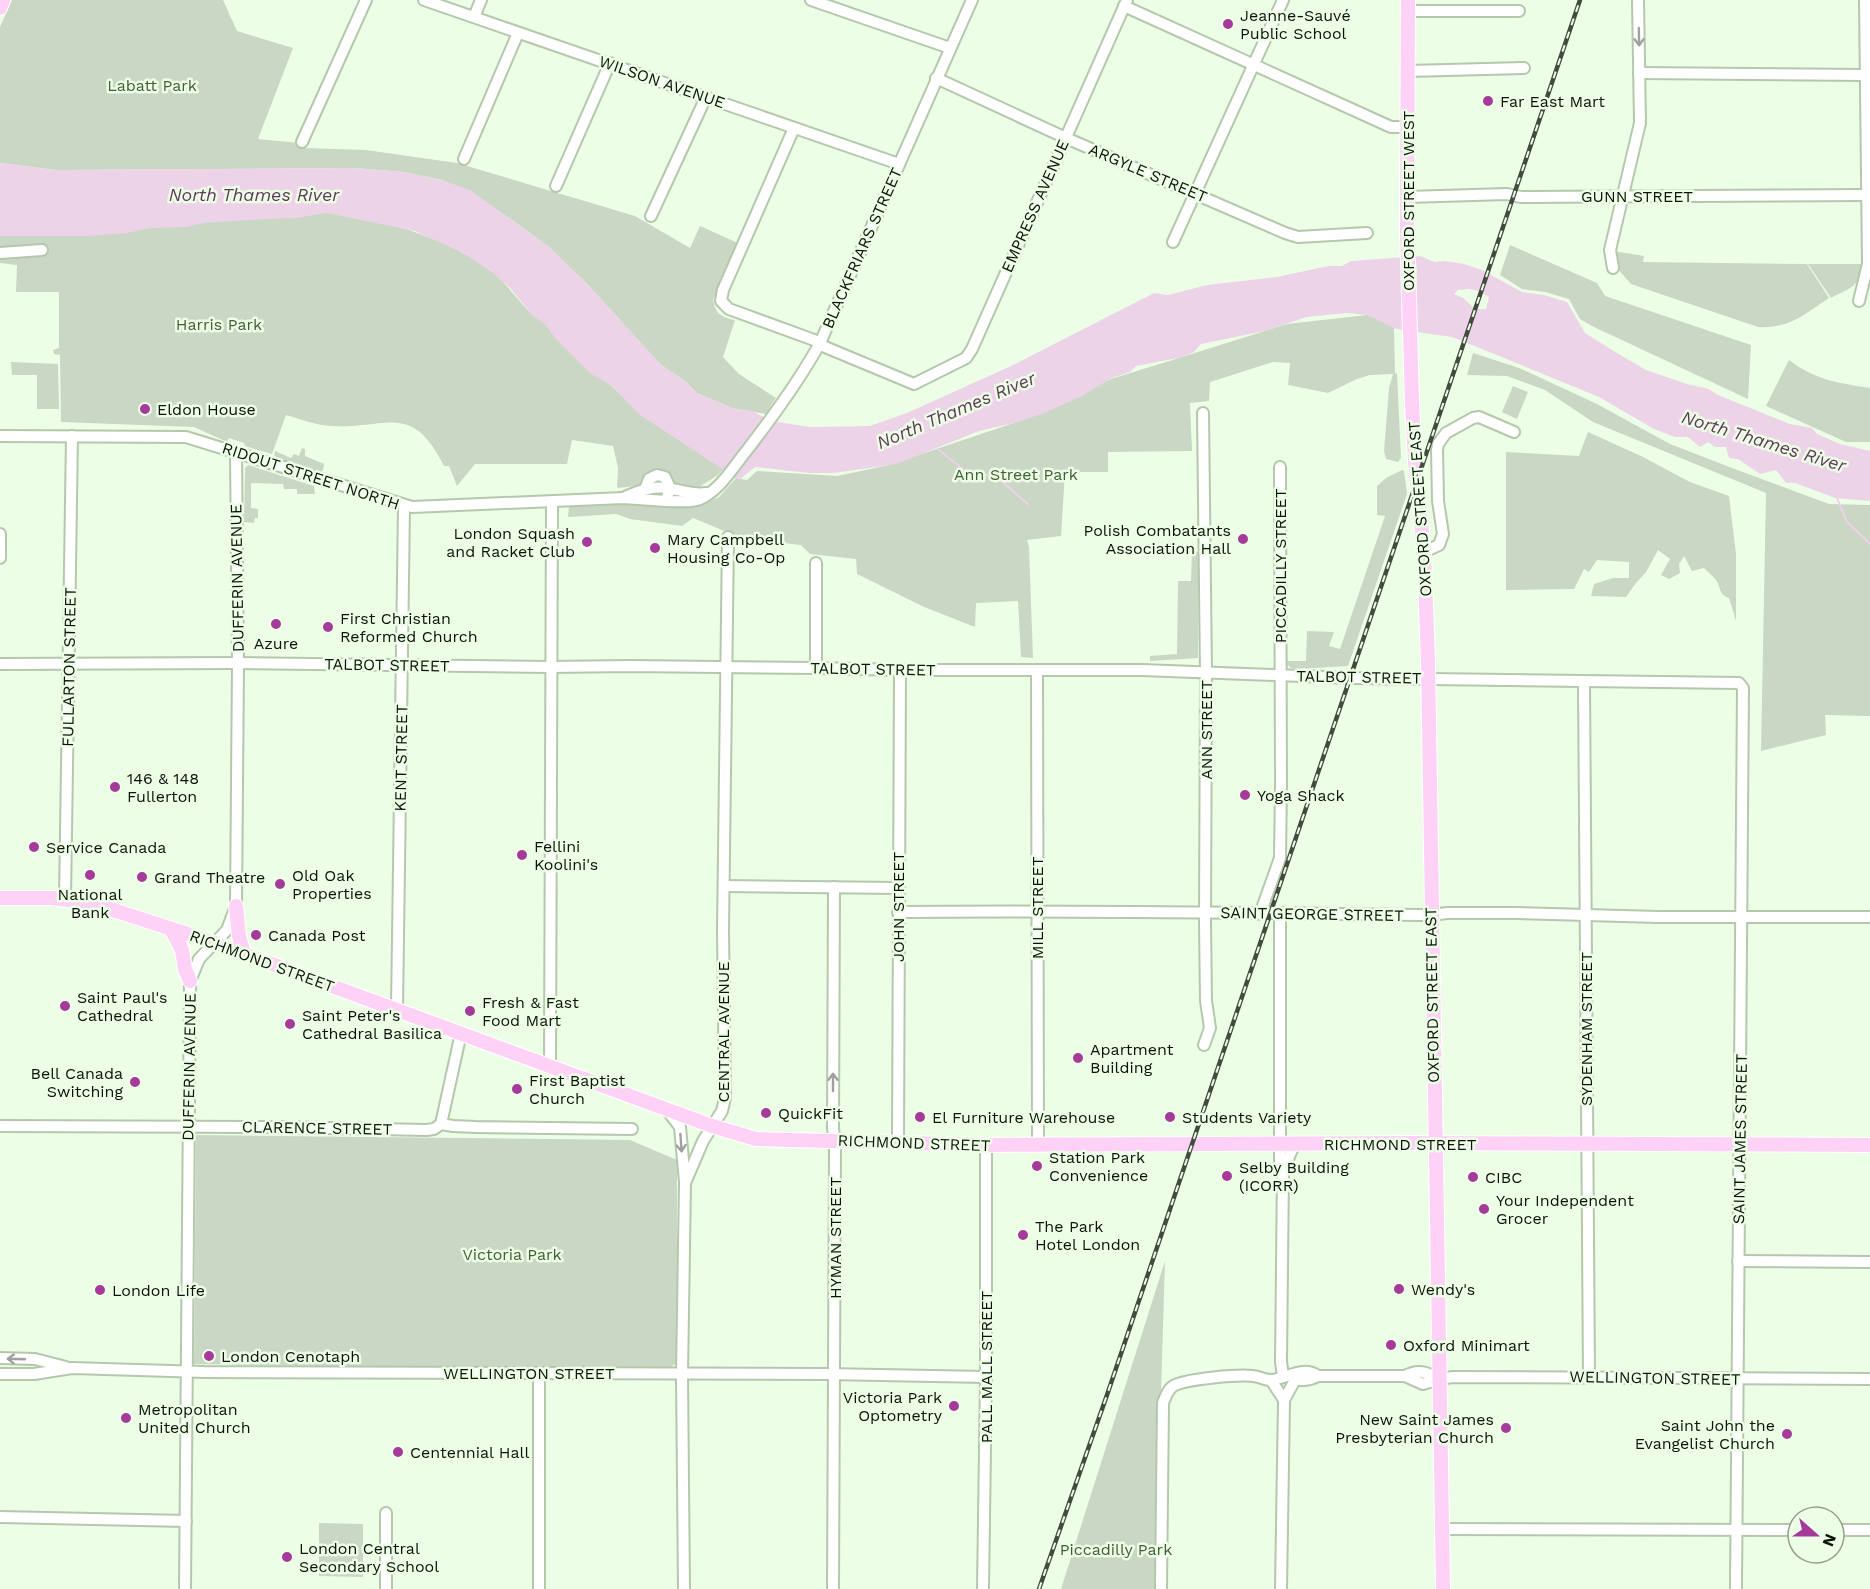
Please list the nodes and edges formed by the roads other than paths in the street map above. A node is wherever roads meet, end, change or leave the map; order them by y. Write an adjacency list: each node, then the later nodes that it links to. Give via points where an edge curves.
1 (3, 0): 12 (main road)
2 (366, 0): 28 (street)
3 (424, 0): 14 (street, WILSON AVENUE)
4 (481, 0): 14 (street)
5 (811, 0): 16 (street)
6 (972, 0): 16 (street, BLACKFRIARS STREET)
7 (1283, 0): 18 (street)
8 (1638, 0): 21 (street, one-way to 21)
9 (1865, 0): 22 (street)
10 (1126, 3): 18 (street); 27 (street, EMPRESS AVENUE)
11 (1408, 5): 13 (street); 20 (main road, OXFORD STREET WEST)
12 (0, 8)
13 (1519, 11)
14 (474, 17): 15 (street, WILSON AVENUE)
15 (518, 33): 17 (street, WILSON AVENUE); 29 (street)
16 (950, 48): 23 (street, BLACKFRIARS STREET)
17 (610, 63): 24 (street, WILSON AVENUE); 31 (street)
18 (1254, 64): 25 (street, via 1391,127); 32 (street)
19 (1524, 68): 20 (street)
20 (1408, 71): 25 (main road, OXFORD STREET WEST)
21 (1640, 73): 22 (street); 34 (street, via 1640,123)
22 (1866, 75): 33 (street)
23 (936, 78): 27 (street, ARGYLE STREET); 30 (street, BLACKFRIARS STREET)
24 (706, 97): 26 (street, WILSON AVENUE); 36 (street)
25 (1407, 127): 35 (main road, OXFORD STREET WEST)
26 (794, 128): 30 (street, WILSON AVENUE); 43 (street, via 721,301 729,309)
27 (1066, 138): 32 (street, ARGYLE STREET); 43 (street, EMPRESS AVENUE, via 966,358 914,384)
28 (302, 142)
29 (464, 159)
30 (899, 164): 43 (street, BLACKFRIARS STREET)
31 (556, 186)
32 (1196, 193): 37 (street, ARGYLE STREET, via 1298,237); 38 (street)
33 (1867, 195): 34 (street, GUNN STREET); 42 (street, via 1868,264)
34 (1624, 196): 35 (street, GUNN STREET); 41 (street, via 1610,250)
35 (1407, 197): 44 (main road, OXFORD STREET WEST)
36 (651, 216)
37 (1367, 233)
38 (1173, 242)
39 (42, 250): 40 (street)
40 (0, 253)
41 (1613, 268)
42 (1859, 301)
43 (820, 343): 51 (street, BLACKFRIARS STREET, via 794,387)
44 (1412, 402): 60 (main road, OXFORD STREET EAST)
45 (1203, 413): 72 (street, ANN STREET)
46 (1514, 432): 60 (street, via 1479,417 1440,439 1438,501 1443,534 1438,545)
47 (0, 436): 48 (street, RIDOUT STREET NORTH)
48 (72, 436): 49 (street, RIDOUT STREET NORTH, via 186,437); 63 (street, FULLARTON STREET)
49 (236, 452): 57 (street, RIDOUT STREET NORTH); 64 (street, DUFFERIN AVENUE)
50 (1280, 467): 73 (street, PICCADILLY STREET)
51 (724, 479): 53 (street, RIDOUT STREET NORTH)
52 (670, 488): 53 (street, RIDOUT STREET NORTH); 54 (street, RIDOUT STREET NORTH, via 665,477 657,475 649,479 645,489); 55 (street)
53 (709, 493): 55 (street, RIDOUT STREET NORTH, via 695,501)
54 (623, 498): 55 (street, RIDOUT STREET NORTH); 56 (street, RIDOUT STREET NORTH)
55 (666, 501)
56 (552, 502): 57 (street, RIDOUT STREET NORTH); 67 (street)
57 (405, 506): 66 (street, KENT STREET)
58 (0, 534): 61 (street)
59 (728, 537): 68 (street, CENTRAL AVENUE)
60 (1425, 552): 74 (main road, OXFORD STREET EAST)
61 (0, 558)
62 (816, 563): 69 (street)
63 (69, 663): 64 (street, TALBOT STREET); 65 (street, TALBOT STREET); 81 (street, FULLARTON STREET)
64 (238, 663): 66 (street, TALBOT STREET); 82 (street, DUFFERIN AVENUE)
65 (0, 664)
66 (402, 665): 67 (street, TALBOT STREET); 96 (street, KENT STREET)
67 (550, 667): 68 (street, TALBOT STREET); 99 (street)
68 (728, 668): 69 (street, TALBOT STREET); 77 (street, CENTRAL AVENUE)
69 (816, 668): 70 (street, TALBOT STREET)
70 (900, 670): 71 (street, TALBOT STREET); 79 (street, JOHN STREET)
71 (1037, 670): 72 (street, TALBOT STREET); 83 (street, MILL STREET)
72 (1206, 674): 73 (street, TALBOT STREET); 85 (street, ANN STREET)
73 (1280, 675): 74 (street, TALBOT STREET); 86 (street, PICCADILLY STREET, via 1280,858)
74 (1429, 679): 75 (street, TALBOT STREET); 88 (main road, OXFORD STREET EAST)
75 (1584, 682): 76 (street, TALBOT STREET, via 1739,683); 89 (street, SYDENHAM STREET)
76 (1743, 688): 90 (street, SAINT JAMES STREET)
77 (724, 886): 78 (street); 103 (street, CENTRAL AVENUE, via 725,1098)
78 (834, 887): 79 (street); 106 (street, HYMAN STREET, one-way to 78)
79 (898, 888): 84 (street, JOHN STREET)
80 (0, 898): 81 (main road, RICHMOND STREET)
81 (65, 899): 92 (main road, RICHMOND STREET, via 95,904)
82 (236, 906): 93 (street, DUFFERIN AVENUE, via 227,930); 94 (main road)
83 (1037, 910): 84 (street, SAINT GEORGE STREET); 85 (street, SAINT GEORGE STREET); 113 (street, MILL STREET)
84 (898, 912): 107 (street, JOHN STREET)
85 (1205, 913): 86 (street, SAINT GEORGE STREET); 98 (street, ANN STREET, via 1210,1028)
86 (1260, 914): 87 (street, SAINT GEORGE STREET)
87 (1280, 914): 88 (street, SAINT GEORGE STREET); 108 (street)
88 (1431, 915): 89 (street, SAINT GEORGE STREET); 110 (main road, OXFORD STREET EAST)
89 (1586, 915): 90 (street, SAINT GEORGE STREET); 111 (street, SYDENHAM STREET)
90 (1742, 917): 91 (street, SAINT GEORGE STREET); 114 (street, SAINT JAMES STREET)
91 (1870, 917)
92 (171, 928): 93 (main road, RICHMOND STREET); 95 (main road)
93 (215, 943): 94 (main road, RICHMOND STREET); 95 (street, DUFFERIN AVENUE, via 199,960)
94 (244, 954): 96 (main road, RICHMOND STREET)
95 (190, 981): 104 (street, DUFFERIN AVENUE)
96 (398, 1010): 97 (main road, RICHMOND STREET)
97 (461, 1033): 99 (main road, RICHMOND STREET); 101 (street)
98 (1204, 1045)
99 (550, 1065): 100 (main road, RICHMOND STREET)
100 (665, 1108): 103 (main road, RICHMOND STREET); 117 (street, one-way to 117, via 680,1127)
101 (441, 1124): 104 (street, CLARENCE STREET, via 426,1130); 105 (street, CLARENCE STREET)
102 (0, 1126): 104 (street, CLARENCE STREET)
103 (712, 1126): 106 (main road, RICHMOND STREET, via 756,1139); 117 (street, CENTRAL AVENUE)
104 (188, 1127): 122 (street, DUFFERIN AVENUE)
105 (632, 1129)
106 (834, 1140): 107 (main road, RICHMOND STREET); 126 (street, HYMAN STREET)
107 (898, 1143): 112 (main road, RICHMOND STREET)
108 (1280, 1144): 109 (main road, RICHMOND STREET); 113 (main road, RICHMOND STREET); 116 (street)
109 (1296, 1144): 110 (main road, RICHMOND STREET); 116 (street)
110 (1435, 1144): 111 (main road, RICHMOND STREET); 130 (main road, OXFORD STREET EAST)
111 (1587, 1144): 114 (main road, RICHMOND STREET); 128 (street, SYDENHAM STREET)
112 (986, 1145): 113 (main road, RICHMOND STREET); 127 (street, PALL MALL STREET)
113 (1038, 1145)
114 (1740, 1145): 115 (main road, RICHMOND STREET); 118 (street, SAINT JAMES STREET)
115 (1870, 1145)
116 (1282, 1170): 129 (street)
117 (685, 1183): 125 (street, CENTRAL AVENUE)
118 (1738, 1261): 119 (street); 131 (street, SAINT JAMES STREET)
119 (1870, 1262)
120 (0, 1358): 121 (street, WELLINGTON STREET, one-way to 120, via 35,1359)
121 (72, 1368): 122 (street, WELLINGTON STREET); 123 (street, WELLINGTON STREET)
122 (186, 1372): 124 (street, WELLINGTON STREET); 136 (street, DUFFERIN AVENUE)
123 (0, 1374)
124 (539, 1374): 125 (street, WELLINGTON STREET); 144 (street)
125 (682, 1374): 126 (street, WELLINGTON STREET); 145 (street, CENTRAL AVENUE)
126 (834, 1374): 127 (street, WELLINGTON STREET); 146 (street, HYMAN STREET)
127 (986, 1377): 147 (street, PALL MALL STREET)
128 (1589, 1377): 130 (street, WELLINGTON STREET); 131 (street, WELLINGTON STREET)
129 (1284, 1378): 130 (street, WELLINGTON STREET, via 1296,1372 1318,1376 1405,1376 1423,1384); 133 (street); 133 (street); 148 (street, WELLINGTON STREET, via 1219,1377 1183,1382 1173,1386 1163,1403)
130 (1439, 1378): 138 (main road, OXFORD STREET EAST)
131 (1737, 1378): 132 (street, WELLINGTON STREET); 137 (street, SAINT JAMES STREET)
132 (1870, 1379)
133 (1284, 1400): 149 (street)
134 (386, 1513): 143 (street)
135 (0, 1517): 136 (street)
136 (186, 1521): 142 (street, DUFFERIN AVENUE)
137 (1736, 1528): 138 (street); 139 (street); 151 (street, SAINT JAMES STREET)
138 (1442, 1529): 150 (main road, OXFORD STREET EAST)
139 (1786, 1530)
140 (1846, 1530): 141 (street)
141 (1870, 1530)
142 (185, 1589)
143 (386, 1589)
144 (538, 1589)
145 (684, 1589)
146 (833, 1589)
147 (983, 1589)
148 (1161, 1589)
149 (1281, 1589)
150 (1443, 1589)
151 (1736, 1589)

